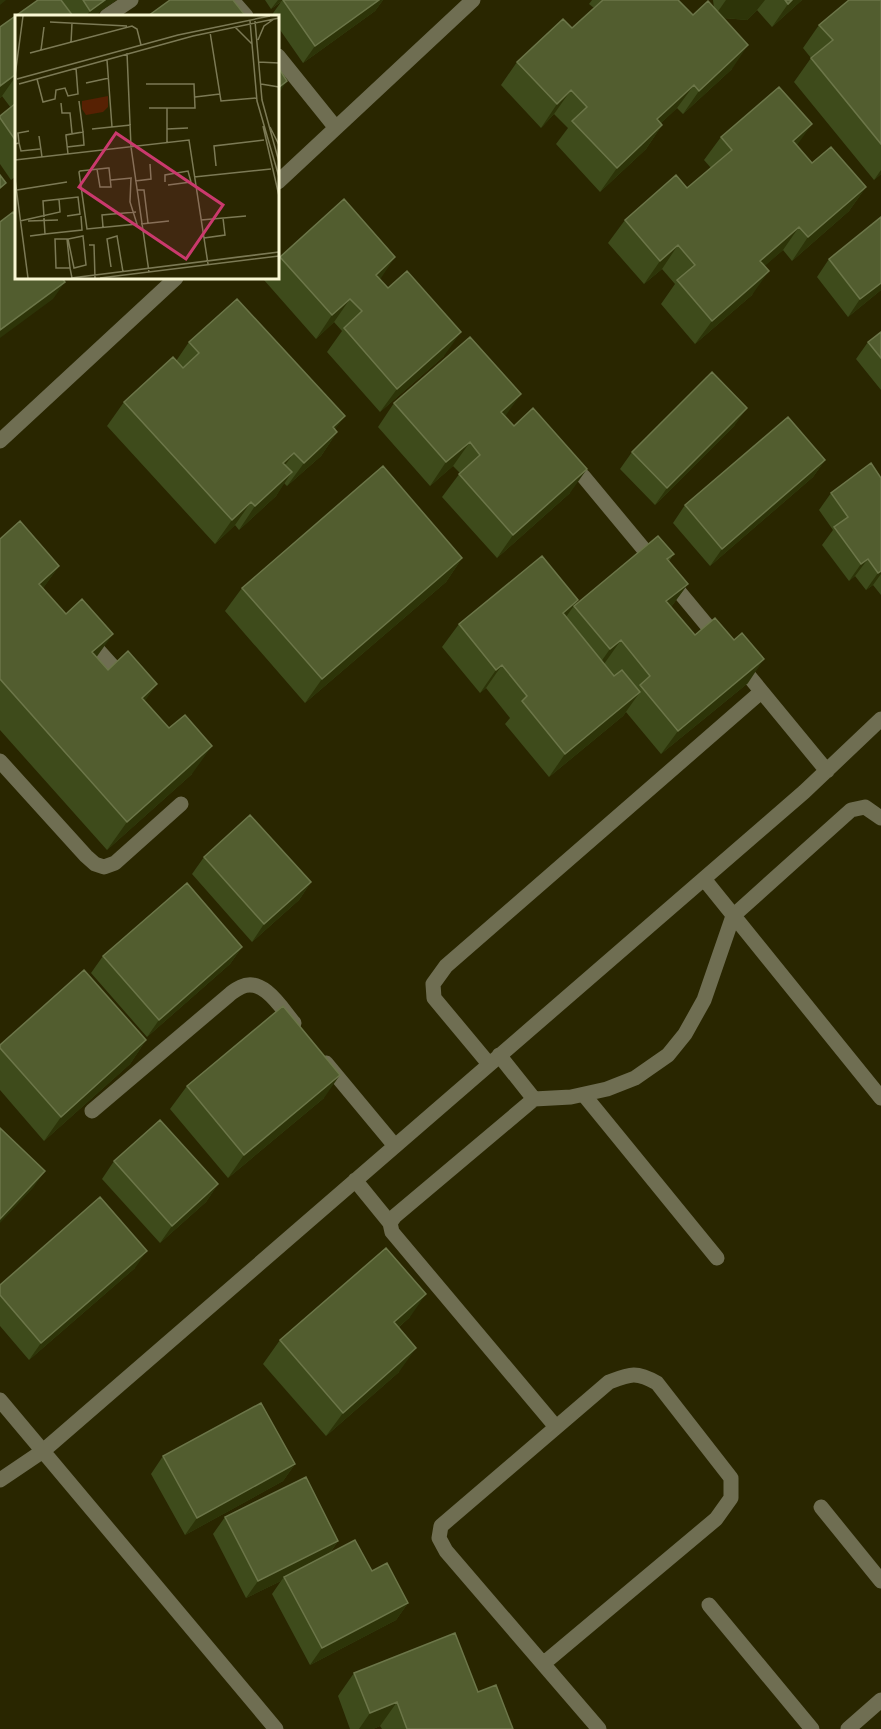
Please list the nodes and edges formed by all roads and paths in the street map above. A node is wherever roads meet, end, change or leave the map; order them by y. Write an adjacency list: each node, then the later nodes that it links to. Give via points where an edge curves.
1 (131, 0): 4 (street)
2 (232, 0): 5 (street)
3 (473, 0): 7 (street)
4 (108, 15)
5 (245, 15)
6 (279, 57): 7 (street)
7 (336, 128): 8 (street)
8 (279, 181)
9 (175, 279): 10 (street)
10 (0, 441)
11 (583, 476): 13 (street)
12 (80, 630): 14 (street)
13 (761, 692): 17 (street); 24 (street, via 446,966 433,984 434,998)
14 (136, 693)
15 (881, 719): 17 (street)
16 (0, 762): 18 (street, via 86,856 105,867 115,863)
17 (827, 771): 20 (street)
18 (181, 804)
19 (881, 818): 21 (street, via 865,807 851,810)
20 (704, 879): 21 (street); 24 (street)
21 (733, 916): 25 (street, via 704,1000 668,1055 635,1078); 26 (street)
22 (305, 1037): 28 (street, via 266,991 255,985 243,986)
23 (320, 1055): 29 (street)
24 (494, 1060): 27 (street); 29 (street)
25 (584, 1095): 27 (street); 32 (street)
26 (881, 1098)
27 (534, 1099): 31 (street)
28 (92, 1111)
29 (395, 1146): 30 (street)
30 (355, 1180): 31 (street); 35 (street)
31 (390, 1223): 34 (street, via 392,1232)
32 (717, 1258)
33 (0, 1400): 35 (street)
34 (556, 1427): 40 (street, via 441,1526 439,1538); 40 (street, via 609,1382 629,1374 643,1375 657,1383 731,1478 731,1498 716,1519)
35 (43, 1451): 36 (street); 42 (street)
36 (0, 1480)
37 (822, 1508): 38 (street)
38 (881, 1581)
39 (709, 1605): 44 (street)
40 (543, 1664): 43 (street)
41 (881, 1700): 45 (street)
42 (276, 1729)
43 (599, 1729)
44 (812, 1729)
45 (848, 1729)

